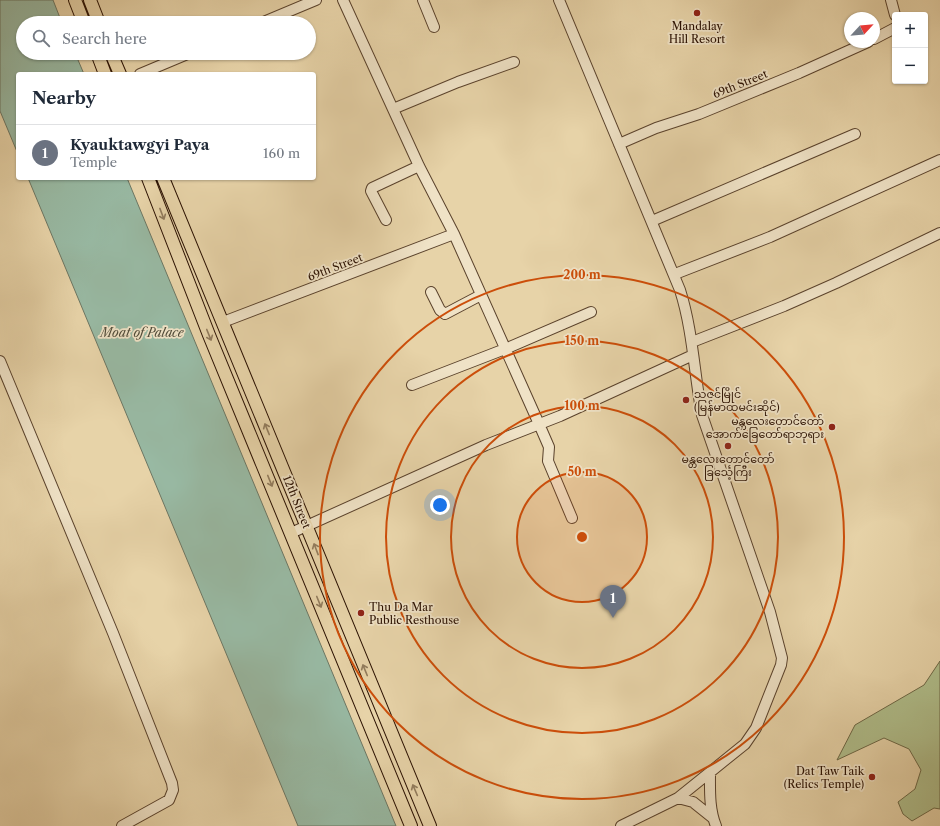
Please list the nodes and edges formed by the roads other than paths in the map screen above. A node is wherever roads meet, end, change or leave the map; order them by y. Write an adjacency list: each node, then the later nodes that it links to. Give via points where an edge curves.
1 (75, 0): 9 (main road)
2 (90, 0): 10 (main road)
3 (316, 0): 11 (street)
4 (343, 0): 23 (street)
5 (422, 0): 12 (street)
6 (559, 0): 25 (street)
7 (891, 0): 8 (street)
8 (894, 12)
9 (81, 16)
10 (97, 16)
11 (278, 16)
12 (434, 27)
13 (892, 30): 14 (street)
14 (880, 36)
15 (855, 48): 25 (street, 69th Street, via 800,73)
16 (100, 60): 20 (main road)
17 (114, 60): 21 (main road)
18 (173, 60): 22 (street)
19 (514, 62): 23 (street)
20 (104, 72)
21 (119, 72)
22 (145, 72)
23 (393, 109): 27 (street)
24 (855, 134): 31 (street)
25 (619, 144): 31 (street)
26 (940, 160): 34 (street, via 770,237)
27 (419, 166): 30 (street, via 372,188 371,191); 33 (street)
28 (149, 180): 47 (main road, 12th Street, one-way to 47, via 209,335)
29 (164, 180): 38 (main road, 12th Street)
30 (386, 220)
31 (652, 221): 34 (street)
32 (940, 233): 39 (street, via 784,306)
33 (454, 234): 36 (street); 38 (street, 69th Street)
34 (675, 274): 39 (street, via 688,317)
35 (431, 292): 36 (street, via 440,310 445,314)
36 (481, 295): 40 (street)
37 (591, 312): 40 (street)
38 (223, 322): 46 (main road, 12th Street, one-way to 38)
39 (692, 342): 41 (street)
40 (505, 349): 43 (street); 44 (street)
41 (693, 355): 44 (street); 48 (street, via 702,415 768,606 782,658 750,739)
42 (0, 361): 51 (street, via 172,783 173,790 169,800)
43 (412, 385)
44 (539, 424): 45 (street, via 549,448 548,461); 46 (street, via 486,445)
45 (572, 518)
46 (307, 526): 47 (street); 53 (main road, 12th Street, one-way to 46)
47 (291, 532): 52 (main road, 12th Street, one-way to 52)
48 (710, 772): 49 (street); 50 (street)
49 (678, 798): 50 (street, via 693,802); 54 (street)
50 (715, 822)
51 (122, 826)
52 (411, 826)
53 (430, 826)
54 (621, 826)

